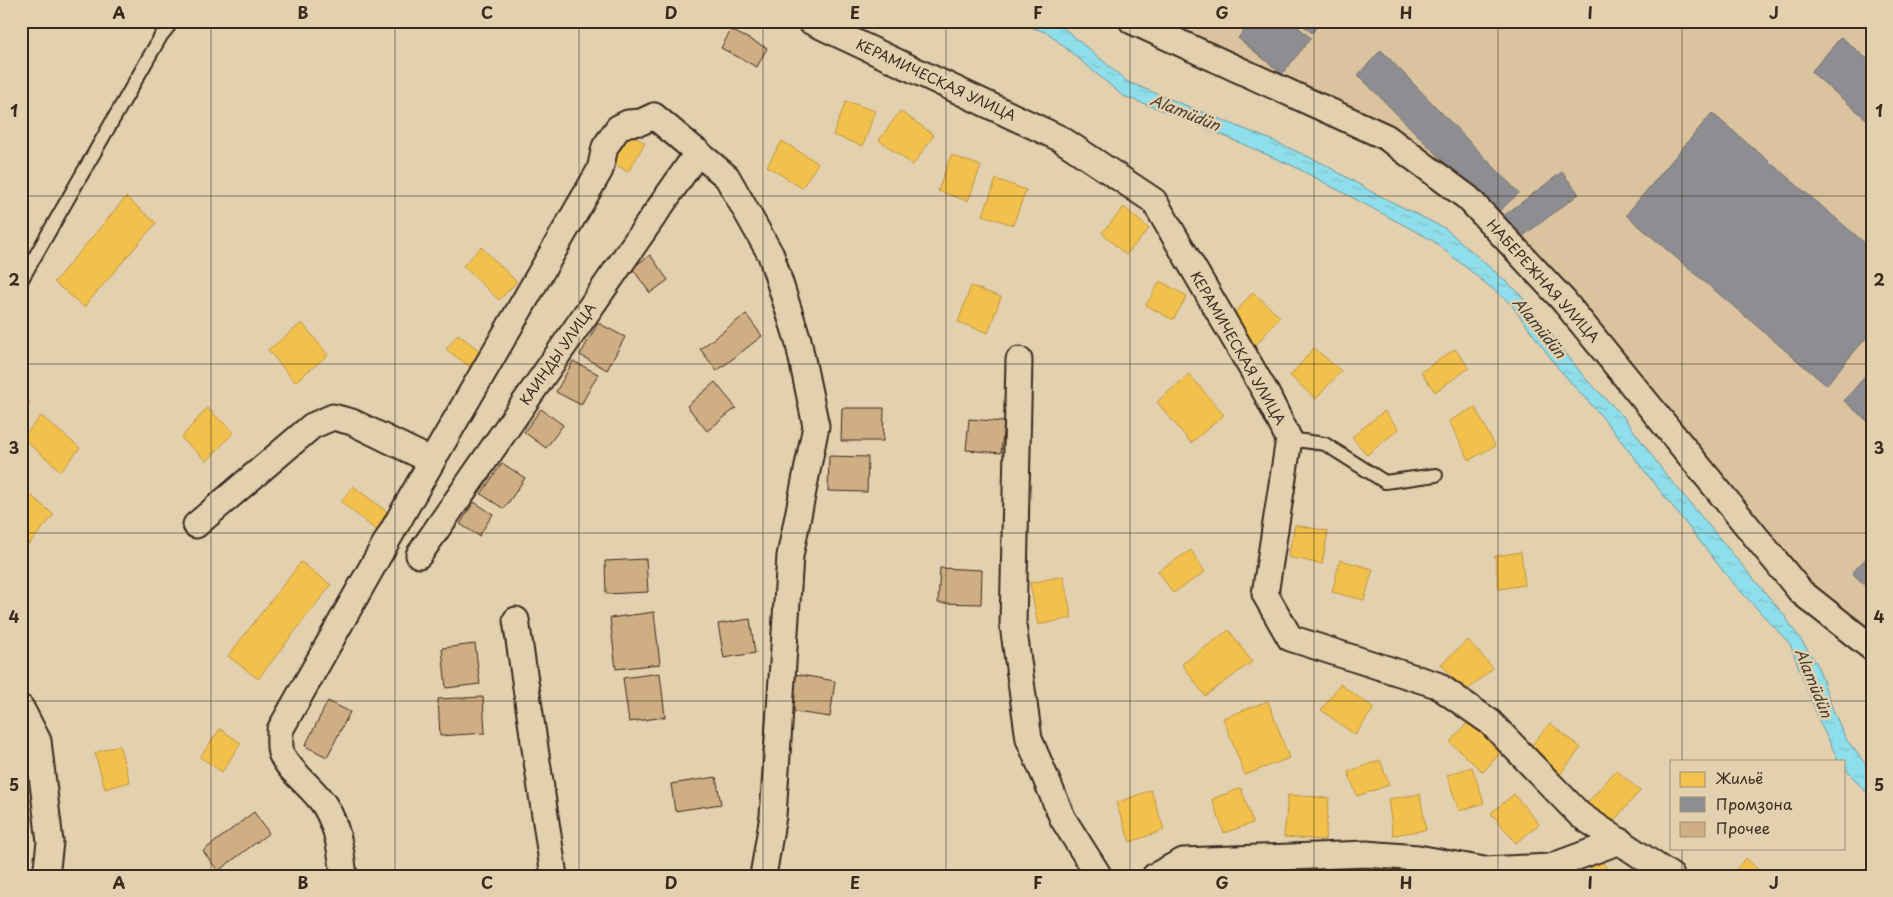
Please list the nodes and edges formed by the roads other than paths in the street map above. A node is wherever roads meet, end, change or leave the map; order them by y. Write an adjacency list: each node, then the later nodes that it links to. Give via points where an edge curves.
1 (173, 21): 5 (lane, via 161,36)
2 (810, 21): 7 (street, КЕРАМИЧЕСКАЯ УЛИЦА, via 1061,139 1154,201 1266,393)
3 (1132, 21): 13 (street, НАБЕРЕЖНАЯ УЛИЦА, via 1386,137 1468,198 1563,300 1801,592)
4 (698, 152): 8 (street, via 654,116 618,128 605,147 600,170); 11 (street, КАИНДЫ УЛИЦА); 20 (street, via 727,177 771,254 798,340 816,426 790,556 772,816)
5 (21, 281)
6 (1019, 360): 21 (street, via 1013,625 1030,739 1063,819)
7 (1289, 439): 9 (lane, via 1326,444 1385,482); 15 (street, КЕРАМИЧЕСКАЯ УЛИЦА, via 1265,594 1290,638 1437,685 1490,722 1580,815)
8 (432, 461): 10 (street, via 352,422 333,417 312,426); 18 (street, via 280,730 280,751 286,762 326,806 340,843)
9 (1436, 475)
10 (196, 525)
11 (419, 555)
12 (516, 620): 19 (street)
13 (1872, 648)
14 (21, 708): 17 (street, via 38,741 50,842)
15 (1620, 841): 16 (street); 23 (street, КЕРАМИЧЕСКАЯ УЛИЦА)
16 (1551, 871): 22 (street, via 1484,870 1418,858 1366,854 1183,861)
17 (46, 876)
18 (344, 876)
19 (554, 876)
20 (763, 876)
21 (1099, 876)
22 (1154, 876)
23 (1671, 876)

